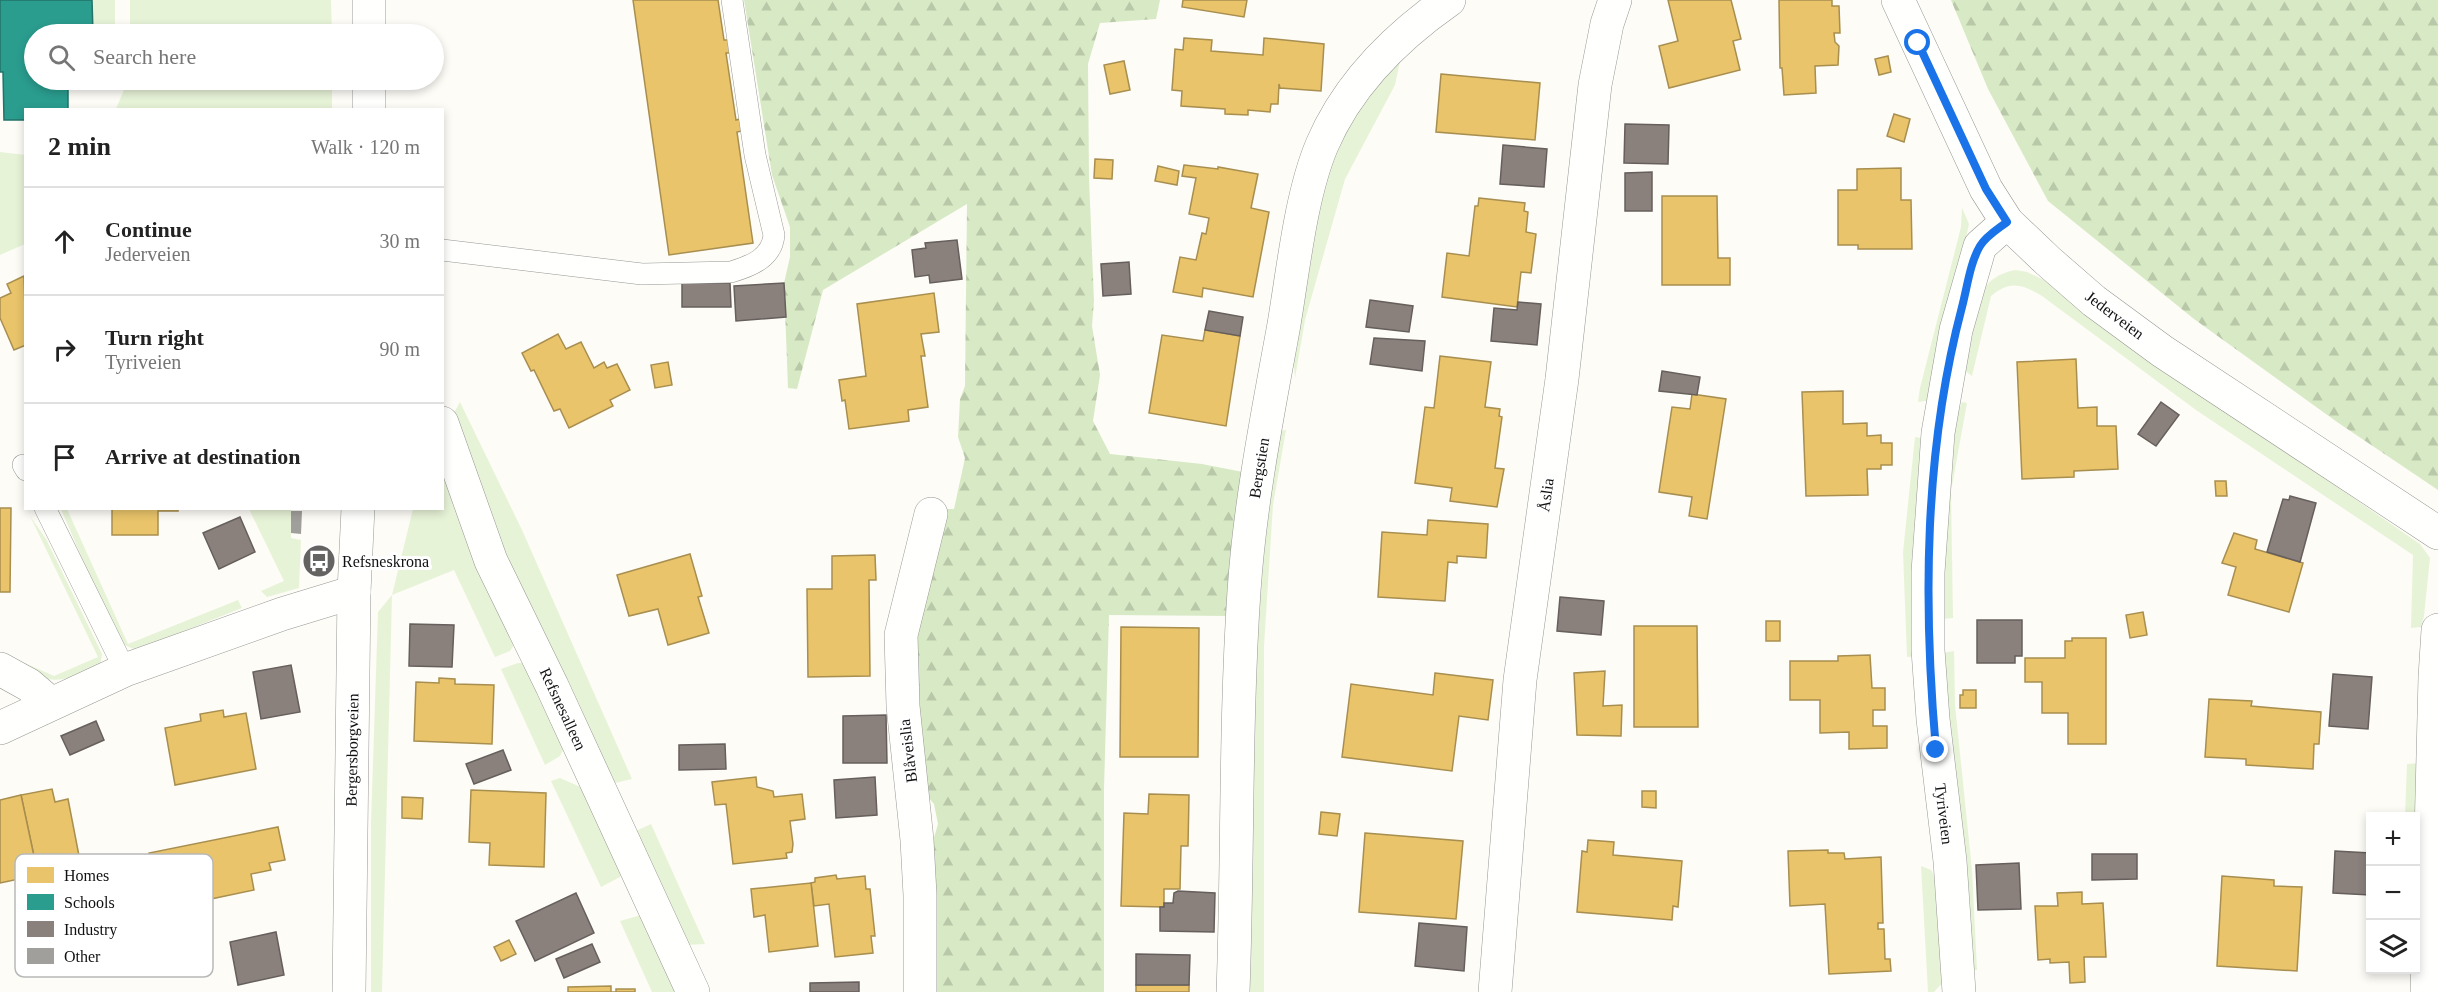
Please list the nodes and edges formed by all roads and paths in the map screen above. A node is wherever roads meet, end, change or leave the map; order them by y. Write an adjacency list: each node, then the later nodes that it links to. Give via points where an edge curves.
1 (369, 0): 6 (street)
2 (732, 0): 10 (lane, via 755,155 774,235 767,255 731,272 642,273)
3 (1449, 0): 25 (street, Bergstien, via 1370,67 1346,100 1322,145 1307,191 1258,470 1244,588)
4 (1615, 0): 26 (street, Åslia, via 1595,85 1562,379 1520,680)
5 (1898, 0): 9 (street, Jederveien, via 1986,189)
6 (369, 24)
7 (369, 90): 8 (street)
8 (369, 108)
9 (2007, 222): 15 (street, Jederveien, via 2094,301 2153,344); 27 (street, Tyriveien, via 1980,246 1956,330 1938,433 1929,550 1928,650)
10 (444, 250)
11 (444, 429): 23 (street, Refsnesalleen, via 492,561)
12 (46, 510): 19 (lane)
13 (358, 510): 16 (street, Bergersborgveien)
14 (931, 514): 24 (street, Blåveislia, via 901,635 903,706 920,895)
15 (2438, 533)
16 (354, 592): 19 (street); 22 (street, Bergersborgveien)
17 (2438, 630): 28 (street)
18 (0, 669): 20 (street, via 29,685)
19 (125, 670): 20 (street)
20 (50, 703): 21 (street)
21 (0, 728)
22 (349, 992)
23 (693, 992)
24 (920, 992)
25 (1233, 992)
26 (1495, 992)
27 (1959, 992)
28 (2427, 992)

